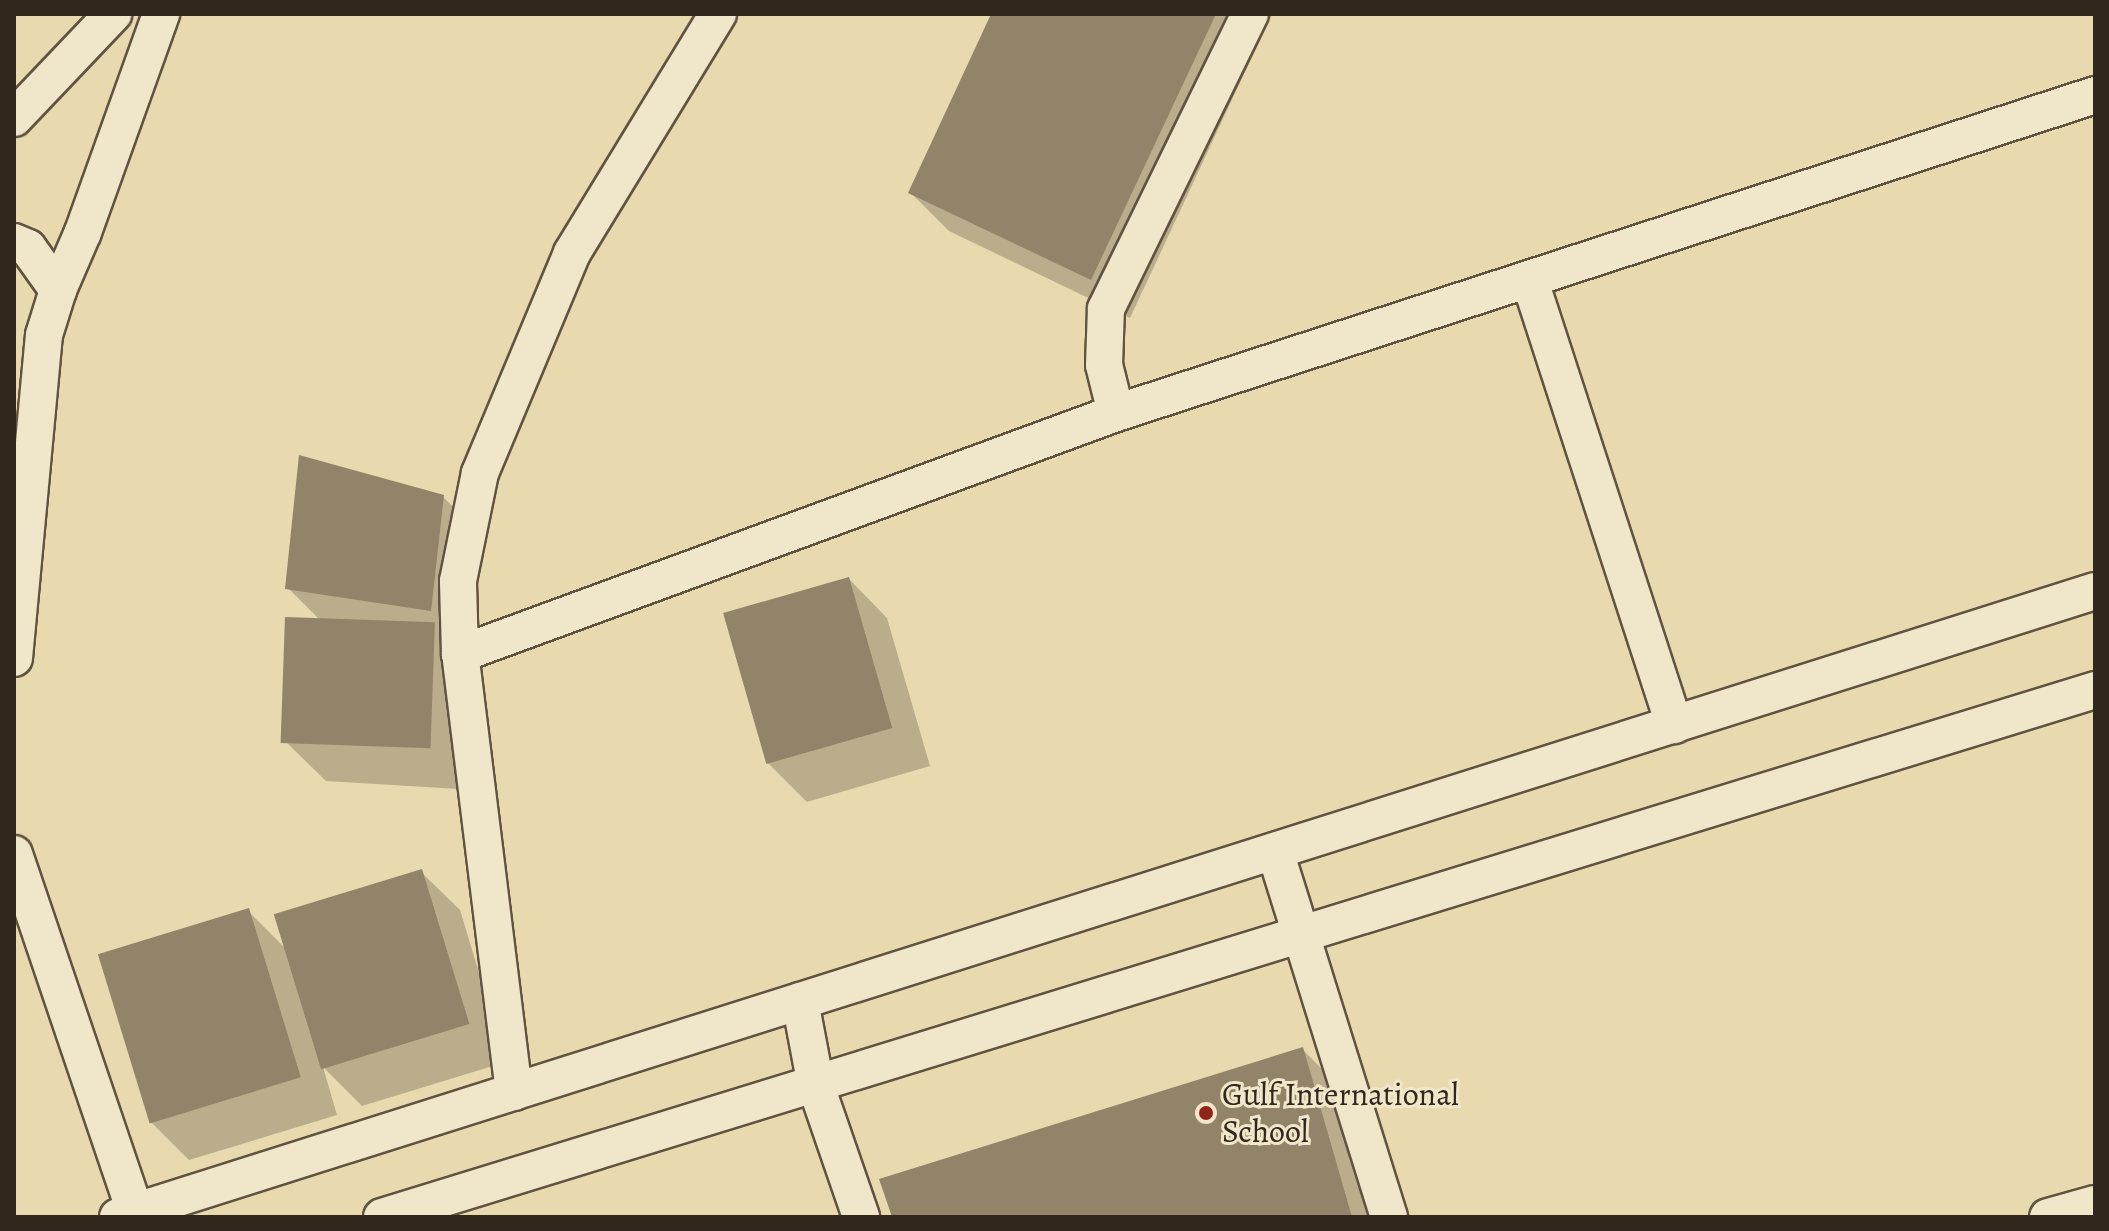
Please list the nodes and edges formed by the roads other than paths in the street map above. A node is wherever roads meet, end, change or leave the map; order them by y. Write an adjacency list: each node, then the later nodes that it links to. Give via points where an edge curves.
1 (113, 14): 6 (street)
2 (161, 14): 9 (street)
3 (718, 14): 12 (street, via 572,253 505,410 480,473 458,581)
4 (1250, 14): 10 (street, via 1106,309 1104,365)
5 (2095, 95): 8 (street)
6 (14, 118)
7 (14, 242): 9 (street, via 28,248)
8 (1530, 281): 10 (street); 15 (street)
9 (58, 290): 13 (street, via 44,335)
10 (1116, 413): 12 (street)
11 (2095, 591): 15 (street)
12 (460, 654): 21 (street)
13 (14, 658)
14 (2095, 690): 18 (street)
15 (1674, 725): 16 (street)
16 (1275, 851): 18 (street); 19 (street)
17 (14, 857): 23 (street)
18 (1304, 936): 20 (street); 26 (street)
19 (800, 1001): 20 (street); 21 (street)
20 (816, 1086): 24 (street); 25 (street)
21 (514, 1092): 23 (street)
22 (2095, 1204): 27 (street)
23 (126, 1214)
24 (382, 1217)
25 (861, 1217)
26 (1389, 1217)
27 (2048, 1217)

